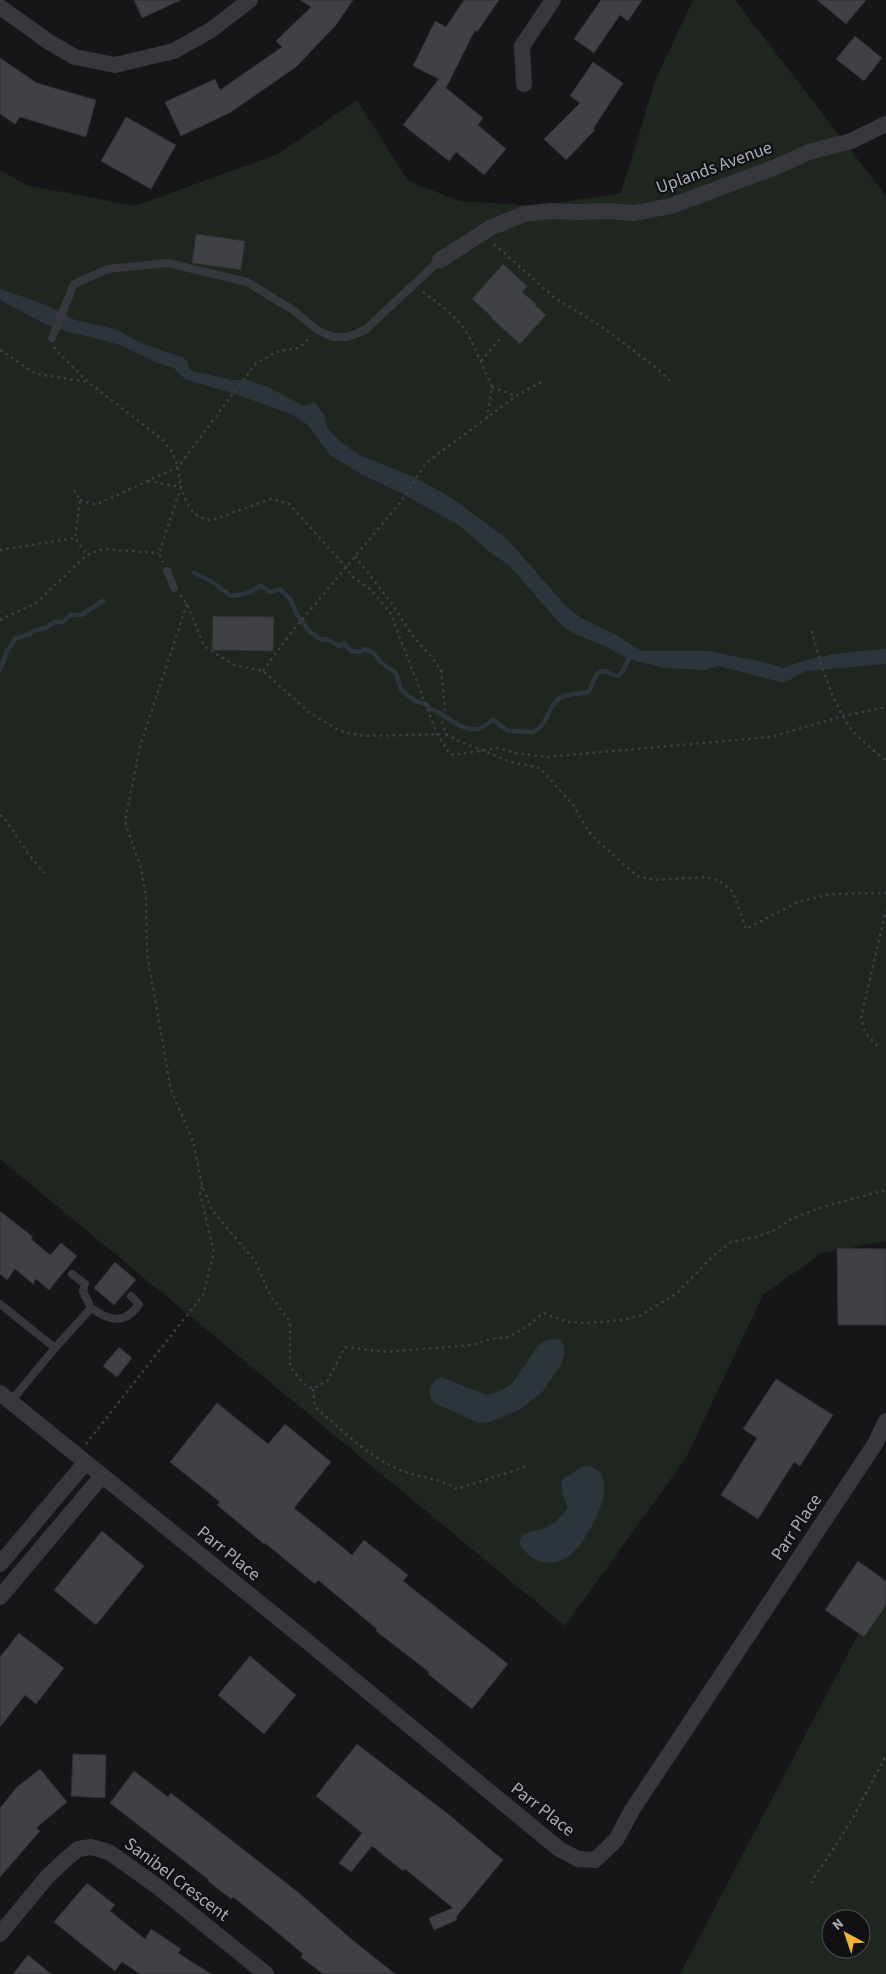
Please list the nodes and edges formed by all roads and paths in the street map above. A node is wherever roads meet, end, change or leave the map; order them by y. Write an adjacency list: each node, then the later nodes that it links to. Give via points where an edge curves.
1 (2, 0): 4 (street)
2 (250, 0): 4 (street, via 211,30 174,51 115,65 75,57)
3 (553, 0): 5 (street, via 522,46)
4 (0, 5)
5 (524, 84)
6 (886, 124): 7 (street, Uplands Avenue, via 851,141 809,152 671,206 634,213 533,213)
7 (482, 233): 8 (street, Uplands Avenue); 17 (path, via 555,298 613,334)
8 (440, 260): 9 (lane)
9 (413, 285): 10 (lane, via 365,330 348,337 333,337); 14 (path, via 448,311 463,327)
10 (317, 330): 11 (lane, via 293,310 247,282 168,263 108,269 74,284); 21 (path, via 298,348 280,351 256,363)
11 (52, 338): 16 (path, via 56,350)
12 (501, 338): 14 (path)
13 (0, 350): 16 (path, via 36,374)
14 (480, 361): 18 (path)
15 (543, 381): 19 (path)
16 (88, 382): 21 (path, via 163,440)
17 (673, 384)
18 (492, 387): 19 (path); 20 (path)
19 (516, 396): 20 (path)
20 (486, 419): 30 (path, via 426,463 398,504)
21 (178, 466): 22 (path); 23 (path)
22 (148, 480): 23 (path); 25 (path, via 102,502 93,504)
23 (181, 487): 28 (path); 31 (path, via 188,506 204,520 271,499 289,504)
24 (74, 490): 25 (path)
25 (80, 500): 26 (path)
26 (75, 538): 27 (path); 29 (path)
27 (0, 550)
28 (159, 553): 29 (path, via 103,549); 32 (path)
29 (87, 554): 35 (path, via 36,603)
30 (355, 556): 31 (path); 41 (path, via 441,670 445,708 442,723)
31 (346, 567): 37 (path); 40 (path, via 390,612)
32 (167, 571): 33 (lane)
33 (174, 588): 34 (path)
34 (187, 604): 37 (path, via 204,646 234,666); 49 (path, via 140,746 125,822 141,868 146,898 147,954 171,1090 193,1141)
35 (0, 620)
36 (812, 631): 39 (path)
37 (263, 671): 40 (path, via 310,713 340,731 363,736)
38 (886, 707): 39 (path)
39 (843, 716): 42 (path, via 770,736 546,757 497,748); 43 (path, via 850,728)
40 (437, 734): 41 (path); 42 (path, via 454,755)
41 (446, 734): 42 (path)
42 (480, 750): 46 (path, via 511,762 540,768 573,805 591,835 637,876 654,880 704,877 718,880 733,892 746,929 798,902 831,894)
43 (886, 761)
44 (0, 815): 45 (path)
45 (44, 873)
46 (886, 893)
47 (886, 910): 48 (path, via 861,1018 865,1032)
48 (877, 1046)
49 (202, 1185): 56 (path, via 212,1210 255,1261 270,1295 290,1322 290,1368); 59 (path, via 200,1193 214,1252 203,1296)
50 (886, 1190): 56 (path, via 819,1208 791,1219 775,1230 731,1242 676,1294 639,1316 588,1323 568,1322 543,1313 508,1337 472,1345 386,1352 345,1347 328,1380)
51 (72, 1274): 54 (lane, via 85,1284 83,1291)
52 (131, 1296): 54 (lane, via 139,1304 121,1318 106,1318)
53 (0, 1304): 55 (lane)
54 (91, 1308): 55 (lane)
55 (55, 1348): 57 (lane)
56 (313, 1389): 60 (path, via 315,1406 363,1448 402,1471 446,1482 457,1489)
57 (5, 1397): 59 (street, Parr Place)
58 (886, 1421): 61 (street, Parr Place, via 876,1444 632,1810 616,1840 596,1860 578,1859 559,1850)
59 (81, 1460): 61 (street, Parr Place); 62 (street)
60 (525, 1467)
61 (102, 1476): 63 (street)
62 (0, 1564)
63 (0, 1597)
64 (886, 1755): 65 (path, via 850,1823)
65 (811, 1883)
66 (0, 1934): 67 (street, Sanibel Crescent, via 47,1877 78,1849 91,1847 109,1852 142,1875)
67 (266, 1974)

